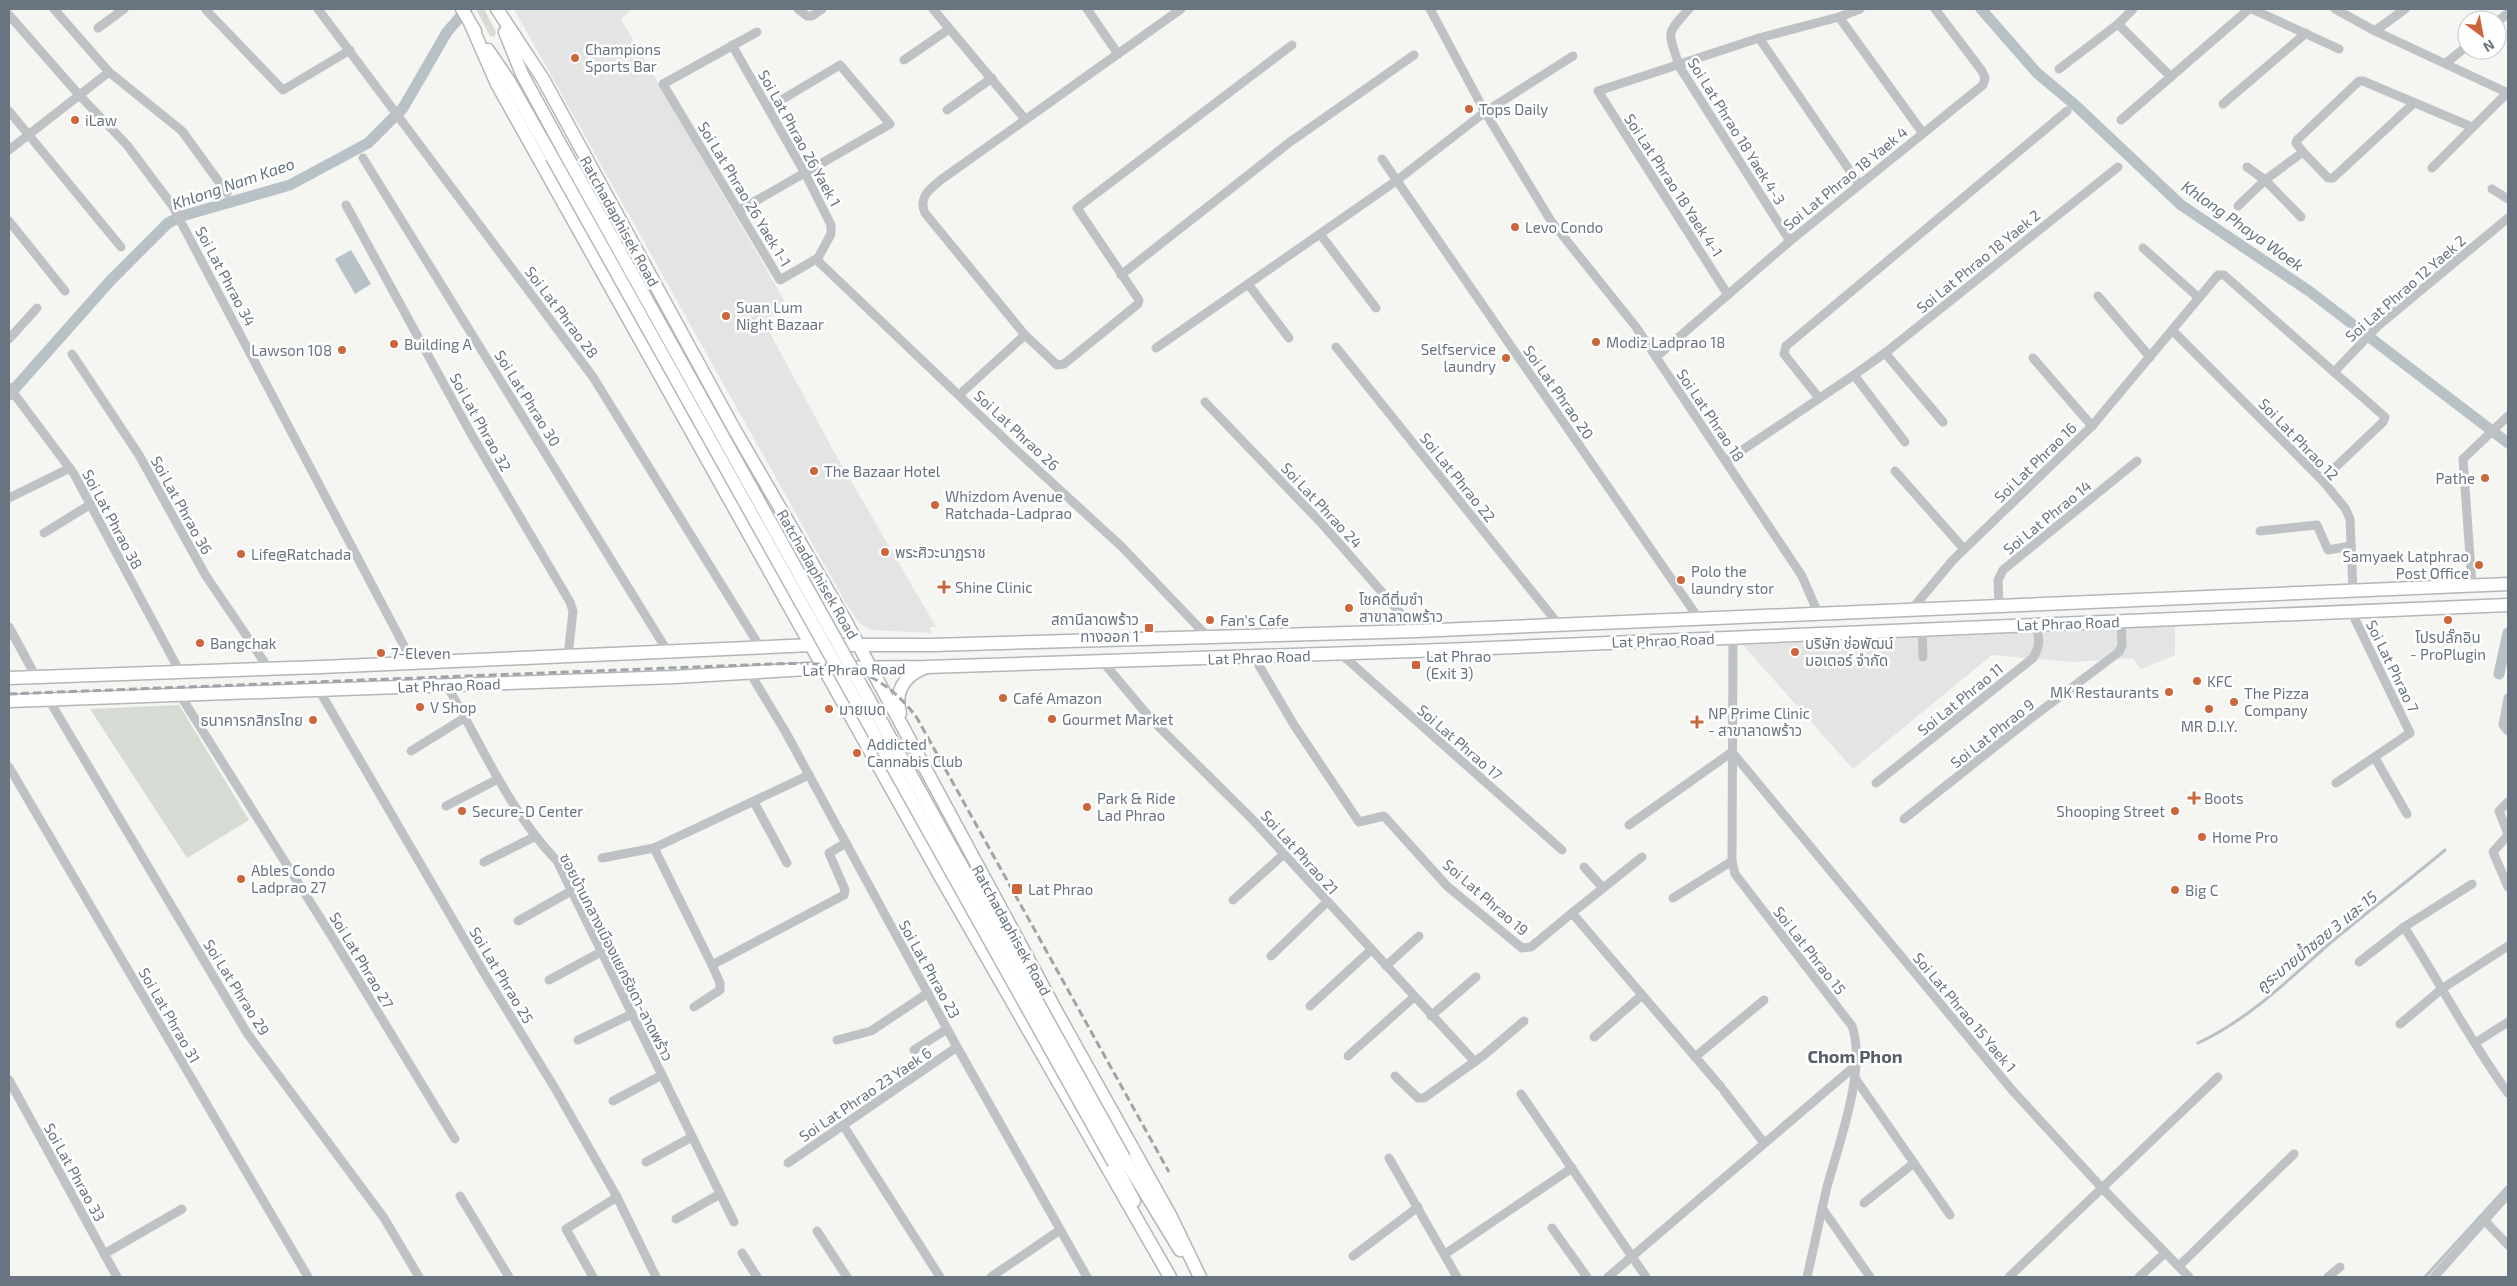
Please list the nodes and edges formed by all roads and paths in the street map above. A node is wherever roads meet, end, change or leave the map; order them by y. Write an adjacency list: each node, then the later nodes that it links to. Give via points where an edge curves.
1 (54, 9): 41 (street)
2 (124, 9): 23 (street)
3 (318, 9): 32 (street, Soi Lat Phrao 28)
4 (496, 9): 102 (main road, Ratchadaphisek Road, via 542,79); 260 (main road, Ratchadaphisek Road, bridge, via 522,74 564,152)
5 (798, 9): 6 (street, via 812,16)
6 (822, 9)
7 (933, 9): 24 (street)
8 (1087, 9): 33 (street)
9 (1181, 9): 33 (street)
10 (1430, 9): 52 (street, Soi Lat Phrao 18)
11 (1689, 9): 39 (street, Soi Lat Phrao 18 Yaek 4-3, via 1670,29)
12 (1860, 9): 21 (street)
13 (1935, 9): 56 (street, Soi Lat Phrao 18 Yaek 4, via 1982,71 1985,81)
14 (2133, 9): 22 (street)
15 (2251, 9): 27 (street); 42 (street)
16 (2335, 9): 25 (street)
17 (2405, 9): 25 (street)
18 (206, 10): 32 (street, via 283,90)
19 (9, 15): 45 (street, Soi Lat Phrao 34)
20 (467, 17): 105 (main road, Ratchadaphisek Road, via 497,84); 260 (main road, Ratchadaphisek Road, bridge, via 509,81)
21 (1839, 17): 28 (street); 56 (street)
22 (2118, 24): 40 (street); 42 (street)
23 (98, 28)
24 (949, 29): 37 (street); 43 (street)
25 (2375, 31): 38 (street)
26 (757, 32): 29 (street)
27 (2306, 33): 31 (street); 47 (street)
28 (1759, 38): 39 (street); 68 (street)
29 (732, 45): 48 (street, Soi Lat Phrao 26 Yaek 1); 74 (street, Soi Lat Phrao 26 Yaek 1-1, via 663,84)
30 (1292, 45): 83 (street, via 1077,208)
31 (2339, 48)
32 (350, 50): 148 (street, Soi Lat Phrao 28, via 593,377)
33 (1118, 54): 53 (street)
34 (2457, 54): 38 (street)
35 (1414, 55): 83 (street, via 1290,142)
36 (1573, 56): 52 (street)
37 (904, 60)
38 (2446, 63): 44 (street)
39 (1679, 66): 79 (street, Soi Lat Phrao 18 Yaek 4-3); 86 (street, Soi Lat Phrao 18 Yaek 4-1, via 1598,91)
40 (2059, 69)
41 (109, 72): 45 (street); 70 (street, via 182,131)
42 (2171, 77): 54 (street)
43 (992, 78): 49 (street); 53 (street)
44 (2508, 93): 55 (street)
45 (80, 96): 57 (street); 155 (street, Soi Lat Phrao 34, via 127,145 172,204)
46 (2414, 103): 55 (street); 59 (street, via 2333,178 2328,178); 59 (street, via 2359,81 2297,140)
47 (2223, 104)
48 (768, 108): 65 (street, Soi Lat Phrao 26 Yaek 1); 65 (street, via 840,65 890,123 890,126)
49 (947, 110)
50 (9, 111): 57 (street)
51 (2067, 111): 108 (street, via 1786,346 1784,354)
52 (1485, 112): 67 (street); 99 (street, Soi Lat Phrao 18, via 1551,221 1636,327)
53 (1026, 119): 92 (street, via 942,179 923,198 922,205 924,213)
54 (2121, 120)
55 (2472, 127): 64 (street)
56 (1922, 132): 68 (street, Soi Lat Phrao 18 Yaek 4)
57 (29, 135): 58 (street); 80 (street)
58 (9, 150)
59 (2302, 152): 66 (street)
60 (363, 158): 149 (street, Soi Lat Phrao 30)
61 (1382, 159): 67 (street, Soi Lat Phrao 20)
62 (2118, 167): 97 (street, Soi Lat Phrao 18 Yaek 2)
63 (2247, 167): 66 (street)
64 (2432, 168)
65 (806, 175): 74 (street); 82 (street, Soi Lat Phrao 26 Yaek 1, via 832,230)
66 (2265, 180): 73 (street); 75 (street)
67 (1396, 181): 78 (street); 136 (street, Soi Lat Phrao 20)
68 (1859, 184): 79 (street, Soi Lat Phrao 18 Yaek 4)
69 (2492, 189): 71 (street)
70 (227, 193)
71 (2508, 199)
72 (346, 205): 151 (street, Soi Lat Phrao 32, via 470,432 570,602 573,611)
73 (2238, 206)
74 (740, 210): 82 (street, Soi Lat Phrao 26 Yaek 1-1, via 780,280)
75 (2301, 217)
76 (2508, 218): 103 (street, Soi Lat Phrao 12 Yaek 2, via 2379,325)
77 (9, 221): 85 (street)
78 (1320, 234): 84 (street); 90 (street)
79 (1790, 241): 86 (street, Soi Lat Phrao 18 Yaek 4)
80 (121, 247)
81 (2143, 248): 88 (street)
82 (818, 258): 107 (street)
83 (1121, 275): 92 (street, via 1139,298 1138,304 1064,364 1057,365)
84 (1248, 284): 93 (street); 96 (street)
85 (65, 291)
86 (1728, 295): 99 (street, Soi Lat Phrao 18 Yaek 4)
87 (2098, 296): 100 (street)
88 (2199, 298): 91 (street); 103 (street, via 2218,275 2224,275)
89 (38, 308): 94 (street)
90 (1376, 308)
91 (2173, 331): 100 (street, Soi Lat Phrao 16); 120 (street, Soi Lat Phrao 12)
92 (1025, 335): 107 (street, Soi Lat Phrao 26)
93 (1289, 338)
94 (9, 339)
95 (1336, 347): 139 (street, Soi Lat Phrao 22)
96 (1156, 348)
97 (1885, 353): 104 (street, Soi Lat Phrao 18 Yaek 2); 111 (street)
98 (72, 354): 159 (street, Soi Lat Phrao 36, via 139,455 206,576)
99 (1656, 357): 115 (street, Soi Lat Phrao 18)
100 (2150, 357): 112 (street, Soi Lat Phrao 16)
101 (2033, 358): 112 (street)
102 (700, 366): 105 (main road, via 699,380 686,391 680,392); 114 (main road, Ratchadaphisek Road)
103 (2334, 372): 120 (street, via 2385,418)
104 (1854, 375): 108 (street, Soi Lat Phrao 18 Yaek 2); 113 (street)
105 (666, 385): 119 (main road, Ratchadaphisek Road)
106 (9, 387): 117 (street, Soi Lat Phrao 38)
107 (959, 395): 143 (street, Soi Lat Phrao 26, via 1121,546)
108 (1820, 398): 115 (street, Soi Lat Phrao 18 Yaek 2)
109 (1205, 402): 142 (street, Soi Lat Phrao 24, via 1324,526)
110 (2508, 416): 128 (street, via 2463,459)
111 (1944, 422)
112 (2092, 426): 126 (street, Soi Lat Phrao 16)
113 (1905, 442)
114 (752, 460): 119 (main road, via 751,473 738,484); 147 (main road, Ratchadaphisek Road)
115 (1726, 461): 134 (street, Soi Lat Phrao 18, via 1802,576)
116 (2136, 461): 131 (street, Soi Lat Phrao 14, via 2003,570 1998,580)
117 (70, 468): 121 (street); 122 (street, Soi Lat Phrao 38)
118 (1895, 471): 126 (street)
119 (720, 480): 146 (main road, Ratchadaphisek Road)
120 (2322, 480): 125 (street, Soi Lat Phrao 12, via 2348,514)
121 (9, 498)
122 (91, 504): 124 (street); 160 (street, Soi Lat Phrao 38)
123 (2260, 530): 125 (street, via 2317,525 2328,550)
124 (44, 532)
125 (2351, 546): 129 (street, Soi Lat Phrao 12)
126 (1964, 549): 132 (street, Soi Lat Phrao 16)
127 (2508, 584): 128 (main road, Lat Phrao Road)
128 (2472, 585): 129 (main road, Lat Phrao Road)
129 (2353, 591): 131 (main road, Lat Phrao Road)
130 (2508, 605): 133 (main road, Lat Phrao Road)
131 (1999, 606): 132 (main road, Lat Phrao Road)
132 (1912, 609): 134 (main road, Lat Phrao Road)
133 (2351, 611): 137 (main road, Lat Phrao Road); 175 (street, Soi Lat Phrao 7, via 2410,732)
134 (1818, 613): 135 (main road, Lat Phrao Road)
135 (1733, 618): 136 (main road, Lat Phrao Road); 144 (main road)
136 (1699, 619): 139 (main road, Lat Phrao Road); 145 (main road)
137 (2121, 621): 138 (main road, Lat Phrao Road); 185 (street, Soi Lat Phrao 9, via 2122,645 2119,652)
138 (2036, 624): 141 (main road, Lat Phrao Road); 180 (street, Soi Lat Phrao 11, via 2040,642 2033,658)
139 (1559, 625): 142 (main road, Lat Phrao Road)
140 (9, 627): 162 (street)
141 (1922, 629): 144 (main road, Lat Phrao Road); 153 (street)
142 (1416, 631): 143 (main road, Lat Phrao Road)
143 (1207, 636): 147 (main road, Lat Phrao Road)
144 (1732, 637): 145 (main road, Lat Phrao Road); 174 (street, Soi Lat Phrao 15)
145 (1699, 638): 150 (main road, Lat Phrao Road)
146 (812, 644): 147 (main road, Lat Phrao Road); 148 (main road, Lat Phrao Road); 158 (main road, Ratchadaphisek Road)
147 (859, 646): 156 (main road, Ratchadaphisek Road)
148 (760, 647): 149 (main road, Lat Phrao Road)
149 (668, 652): 151 (main road, Lat Phrao Road)
150 (1341, 654): 152 (main road, Lat Phrao Road); 191 (street, Soi Lat Phrao 17)
151 (568, 656): 155 (main road, Lat Phrao Road)
152 (1254, 657): 154 (main road, Lat Phrao Road); 208 (street, Soi Lat Phrao 19, via 1294,725 1359,822 1384,816 1447,886 1522,948 1531,947)
153 (1923, 657)
154 (1103, 662): 157 (main road, Lat Phrao Road); 192 (street, Soi Lat Phrao 21, via 1150,718)
155 (412, 663): 159 (main road, Lat Phrao Road)
156 (870, 667): 157 (main road, Lat Phrao Road); 158 (main road, Lat Phrao Road); 171 (main road, Ratchadaphisek Road)
157 (926, 667): 171 (main road, via 907,677 901,688 898,706)
158 (824, 668): 161 (main road, Lat Phrao Road); 200 (main road, Ratchadaphisek Road)
159 (269, 669): 160 (main road, Lat Phrao Road)
160 (180, 672): 162 (main road, Lat Phrao Road)
161 (750, 673): 164 (main road, Lat Phrao Road); 177 (street, Soi Lat Phrao 23)
162 (36, 677): 163 (main road, Lat Phrao Road)
163 (9, 678)
164 (447, 686): 165 (main road, Lat Phrao Road); 170 (street, ซอยบ้านกลางเมืองแยกรัชดา-ลาดพร้าว)
165 (319, 690): 166 (main road, Lat Phrao Road); 269 (street, Soi Lat Phrao 25)
166 (180, 695): 168 (main road, Lat Phrao Road); 256 (street, Soi Lat Phrao 27)
167 (2508, 698): 172 (street, via 2503,725)
168 (49, 700): 169 (main road, Lat Phrao Road); 292 (street, Soi Lat Phrao 29, via 247,1033 384,1218)
169 (9, 701)
170 (466, 717): 173 (street); 178 (street, ซอยบ้านกลางเมืองแยกรัชดา-ลาดพร้าว)
171 (904, 727): 195 (main road, Ratchadaphisek Road)
172 (2508, 731)
173 (410, 750)
174 (1732, 752): 186 (street); 196 (street, Soi Lat Phrao 15); 265 (street, Soi Lat Phrao 15 Yaek 1, via 2000,1075)
175 (2376, 758): 179 (street, Soi Lat Phrao 7); 184 (street)
176 (9, 767): 291 (street, Soi Lat Phrao 31)
177 (808, 774): 181 (street); 189 (street, Soi Lat Phrao 23)
178 (498, 779): 183 (street); 188 (street, ซอยบ้านกลางเมืองแยกรัชดา-ลาดพร้าว)
179 (2336, 783)
180 (1876, 784)
181 (754, 802): 190 (street); 198 (street)
182 (2508, 802): 187 (street, via 2498,812)
183 (446, 806)
184 (2407, 814)
185 (1904, 819)
186 (1628, 825)
187 (2508, 835): 202 (street, via 2493,852)
188 (534, 837): 197 (street); 204 (street, ซอยบ้านกลางเมืองแยกรัชดา-ลาดพร้าว, via 557,862)
189 (846, 843): 219 (street, via 829,853 845,890 844,896); 224 (street, Soi Lat Phrao 23)
190 (654, 848): 194 (street); 219 (street)
191 (1562, 850)
192 (1284, 854): 206 (street); 207 (street, Soi Lat Phrao 21)
193 (1642, 857): 203 (street)
194 (602, 858)
195 (974, 860): 200 (main road, via 958,848 941,858); 211 (main road, Ratchadaphisek Road)
196 (1732, 861): 205 (street); 245 (street, Soi Lat Phrao 15, via 1737,878 1852,1026 1857,1048)
197 (484, 862)
198 (787, 863)
199 (1584, 867): 203 (street)
200 (939, 874): 216 (main road, Ratchadaphisek Road)
201 (2472, 884): 210 (street)
202 (2508, 887)
203 (1603, 888): 208 (street)
204 (571, 891): 209 (street); 215 (street, ซอยบ้านกลางเมืองแยกรัชดา-ลาดพร้าว)
205 (1673, 898)
206 (1233, 900)
207 (1327, 902): 214 (street, Soi Lat Phrao 21); 217 (street)
208 (1572, 913): 225 (street)
209 (518, 921)
210 (2404, 927): 218 (street); 223 (street)
211 (1014, 933): 216 (main road, via 1004,926 990,934 986,940); 302 (main road, Ratchadaphisek Road, via 1171,1217)
212 (1419, 936): 220 (street)
213 (2508, 946): 223 (street)
214 (1371, 950): 220 (street, Soi Lat Phrao 21); 228 (street)
215 (601, 952): 222 (street); 230 (street, ซอยบ้านกลางเมืองแยกรัชดา-ลาดพร้าว)
216 (985, 955): 301 (main road, Ratchadaphisek Road)
217 (1271, 956)
218 (2360, 962)
219 (712, 965): 229 (street, via 720,990)
220 (1386, 966): 226 (street, Soi Lat Phrao 21)
221 (1476, 977): 231 (street)
222 (549, 980)
223 (2443, 988): 234 (street); 239 (street)
224 (928, 993): 235 (street, Soi Lat Phrao 23); 238 (street, via 871,1032)
225 (1642, 995): 236 (street); 243 (street)
226 (1414, 996): 231 (street, Soi Lat Phrao 21); 242 (street)
227 (1764, 1000): 243 (street)
228 (1310, 1006)
229 (694, 1007)
230 (632, 1014): 237 (street); 246 (street, ซอยบ้านกลางเมืองแยกรัชดา-ลาดพร้าว)
231 (1431, 1016): 244 (street, Soi Lat Phrao 21)
232 (1524, 1021): 244 (street)
233 (2508, 1022): 239 (street)
234 (2400, 1024)
235 (947, 1029): 240 (street, Soi Lat Phrao 23); 241 (street)
236 (1594, 1037)
237 (578, 1040)
238 (837, 1040)
239 (2475, 1043): 251 (street)
240 (957, 1047): 254 (street, Soi Lat Phrao 23 Yaek 6); 279 (street, Soi Lat Phrao 23)
241 (914, 1050)
242 (1348, 1056)
243 (1695, 1057): 257 (street)
244 (1475, 1062): 247 (street, via 1421,1099)
245 (1855, 1066): 249 (street, Soi Lat Phrao 15); 257 (street)
246 (662, 1075): 253 (street); 255 (street, ซอยบ้านกลางเมืองแยกรัชดา-ลาดพร้าว)
247 (1395, 1076)
248 (2218, 1077): 265 (street)
249 (1855, 1078): 263 (street); 272 (street, Soi Lat Phrao 15)
250 (9, 1080): 284 (street, Soi Lat Phrao 33)
251 (2508, 1093)
252 (1521, 1094): 264 (street)
253 (613, 1100)
254 (843, 1125): 262 (street, Soi Lat Phrao 23 Yaek 6); 298 (street)
255 (692, 1137): 261 (street); 266 (street, ซอยบ้านกลางเมืองแยกรัชดา-ลาดพร้าว)
256 (455, 1139)
257 (1764, 1144): 287 (street)
258 (2294, 1154): 288 (street)
259 (1390, 1158): 271 (street)
260 (1119, 1161): 301 (main road, Ratchadaphisek Road); 302 (main road, Ratchadaphisek Road)
261 (646, 1162)
262 (788, 1163)
263 (1914, 1163): 270 (street); 274 (street)
264 (1572, 1168): 285 (street); 287 (street)
265 (2102, 1188): 283 (street, Soi Lat Phrao 15 Yaek 1); 309 (street)
266 (720, 1194): 275 (street); 277 (street, ซอยบ้านกลางเมืองแยกรัชดา-ลาดพร้าว)
267 (2508, 1194): 276 (street)
268 (460, 1196): 293 (street)
269 (617, 1197): 294 (street, via 566,1229); 295 (street, Soi Lat Phrao 25)
270 (1864, 1203)
271 (1418, 1207): 285 (street); 286 (street)
272 (1822, 1208): 307 (street, Soi Lat Phrao 15); 308 (street)
273 (182, 1209): 284 (street)
274 (1950, 1215)
275 (676, 1219)
276 (2484, 1220): 281 (street); 313 (street)
277 (734, 1222)
278 (1552, 1228): 304 (street)
279 (1060, 1230): 299 (street); 300 (street, Soi Lat Phrao 23)
280 (817, 1231): 297 (street)
281 (2508, 1245)
282 (742, 1253): 296 (street)
283 (2165, 1253): 288 (street, Soi Lat Phrao 15 Yaek 1); 310 (street)
284 (104, 1254): 290 (street, Soi Lat Phrao 33)
285 (1444, 1254): 303 (street)
286 (1354, 1256)
287 (1632, 1257): 305 (street); 306 (street)
288 (2179, 1266): 311 (street, Soi Lat Phrao 15 Yaek 1)
289 (2340, 1266): 312 (street)
290 (117, 1277)
291 (308, 1277)
292 (419, 1277)
293 (509, 1277)
294 (593, 1277)
295 (656, 1277)
296 (757, 1277)
297 (847, 1277)
298 (940, 1277)
299 (991, 1277)
300 (1086, 1277)
301 (1171, 1277)
302 (1199, 1277)
303 (1457, 1277)
304 (1587, 1277)
305 (1608, 1277)
306 (1646, 1277)
307 (1807, 1277)
308 (1870, 1277)
309 (2010, 1277)
310 (2139, 1277)
311 (2189, 1277)
312 (2328, 1277)
313 (2434, 1277)

